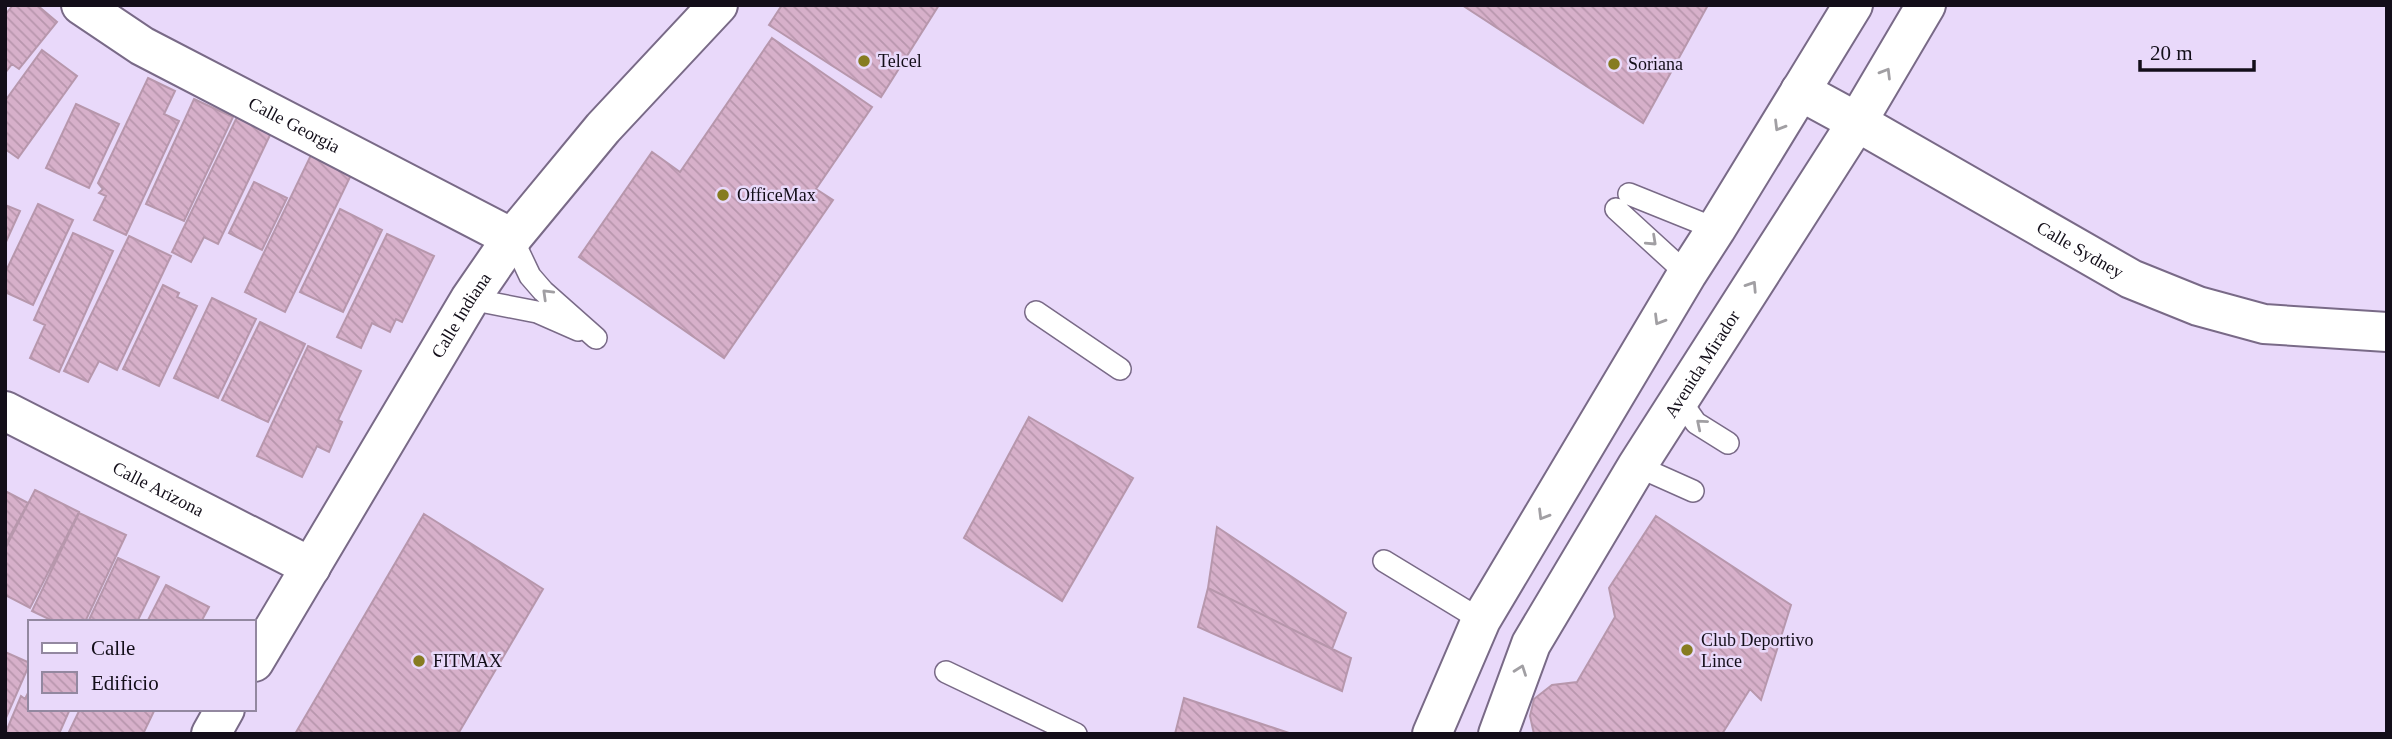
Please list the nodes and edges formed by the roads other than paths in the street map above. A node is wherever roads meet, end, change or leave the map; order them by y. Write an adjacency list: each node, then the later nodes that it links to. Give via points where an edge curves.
1 (81, 5): 8 (street, Calle Georgia, via 142,46)
2 (718, 5): 8 (street, Calle Indiana, via 603,128)
3 (1853, 5): 5 (street)
4 (1926, 5): 6 (street, Avenida Mirador, one-way to 4)
5 (1800, 91): 6 (street, Calle Sydney); 7 (street, one-way to 7)
6 (1857, 122): 12 (street, Calle Sydney, via 2131,279 2198,306 2264,324); 14 (street, Avenida Mirador, one-way to 6)
7 (1716, 229): 9 (street); 9 (lane, one-way to 9, via 1622,201)
8 (512, 238): 10 (street, Calle Indiana); 10 (lane, one-way to 8, via 537,312 596,338 543,292)
9 (1686, 274): 21 (street, one-way to 21)
10 (470, 299): 20 (street, Calle Indiana)
11 (1036, 312): 13 (lane)
12 (2387, 332)
13 (1120, 369)
14 (1679, 399): 16 (lane, one-way to 14, via 1696,423); 17 (street, Avenida Mirador)
15 (5, 411): 20 (street, Calle Arizona)
16 (1728, 443)
17 (1637, 466): 18 (lane); 28 (street, Avenida Mirador, one-way to 17, via 1531,644)
18 (1693, 491)
19 (1384, 561): 21 (lane)
20 (311, 567): 22 (street, Calle Indiana)
21 (1482, 620): 27 (street)
22 (256, 659)
23 (946, 673): 26 (lane)
24 (224, 711): 25 (street)
25 (211, 734)
26 (1076, 734)
27 (1432, 734)
28 (1498, 734)

